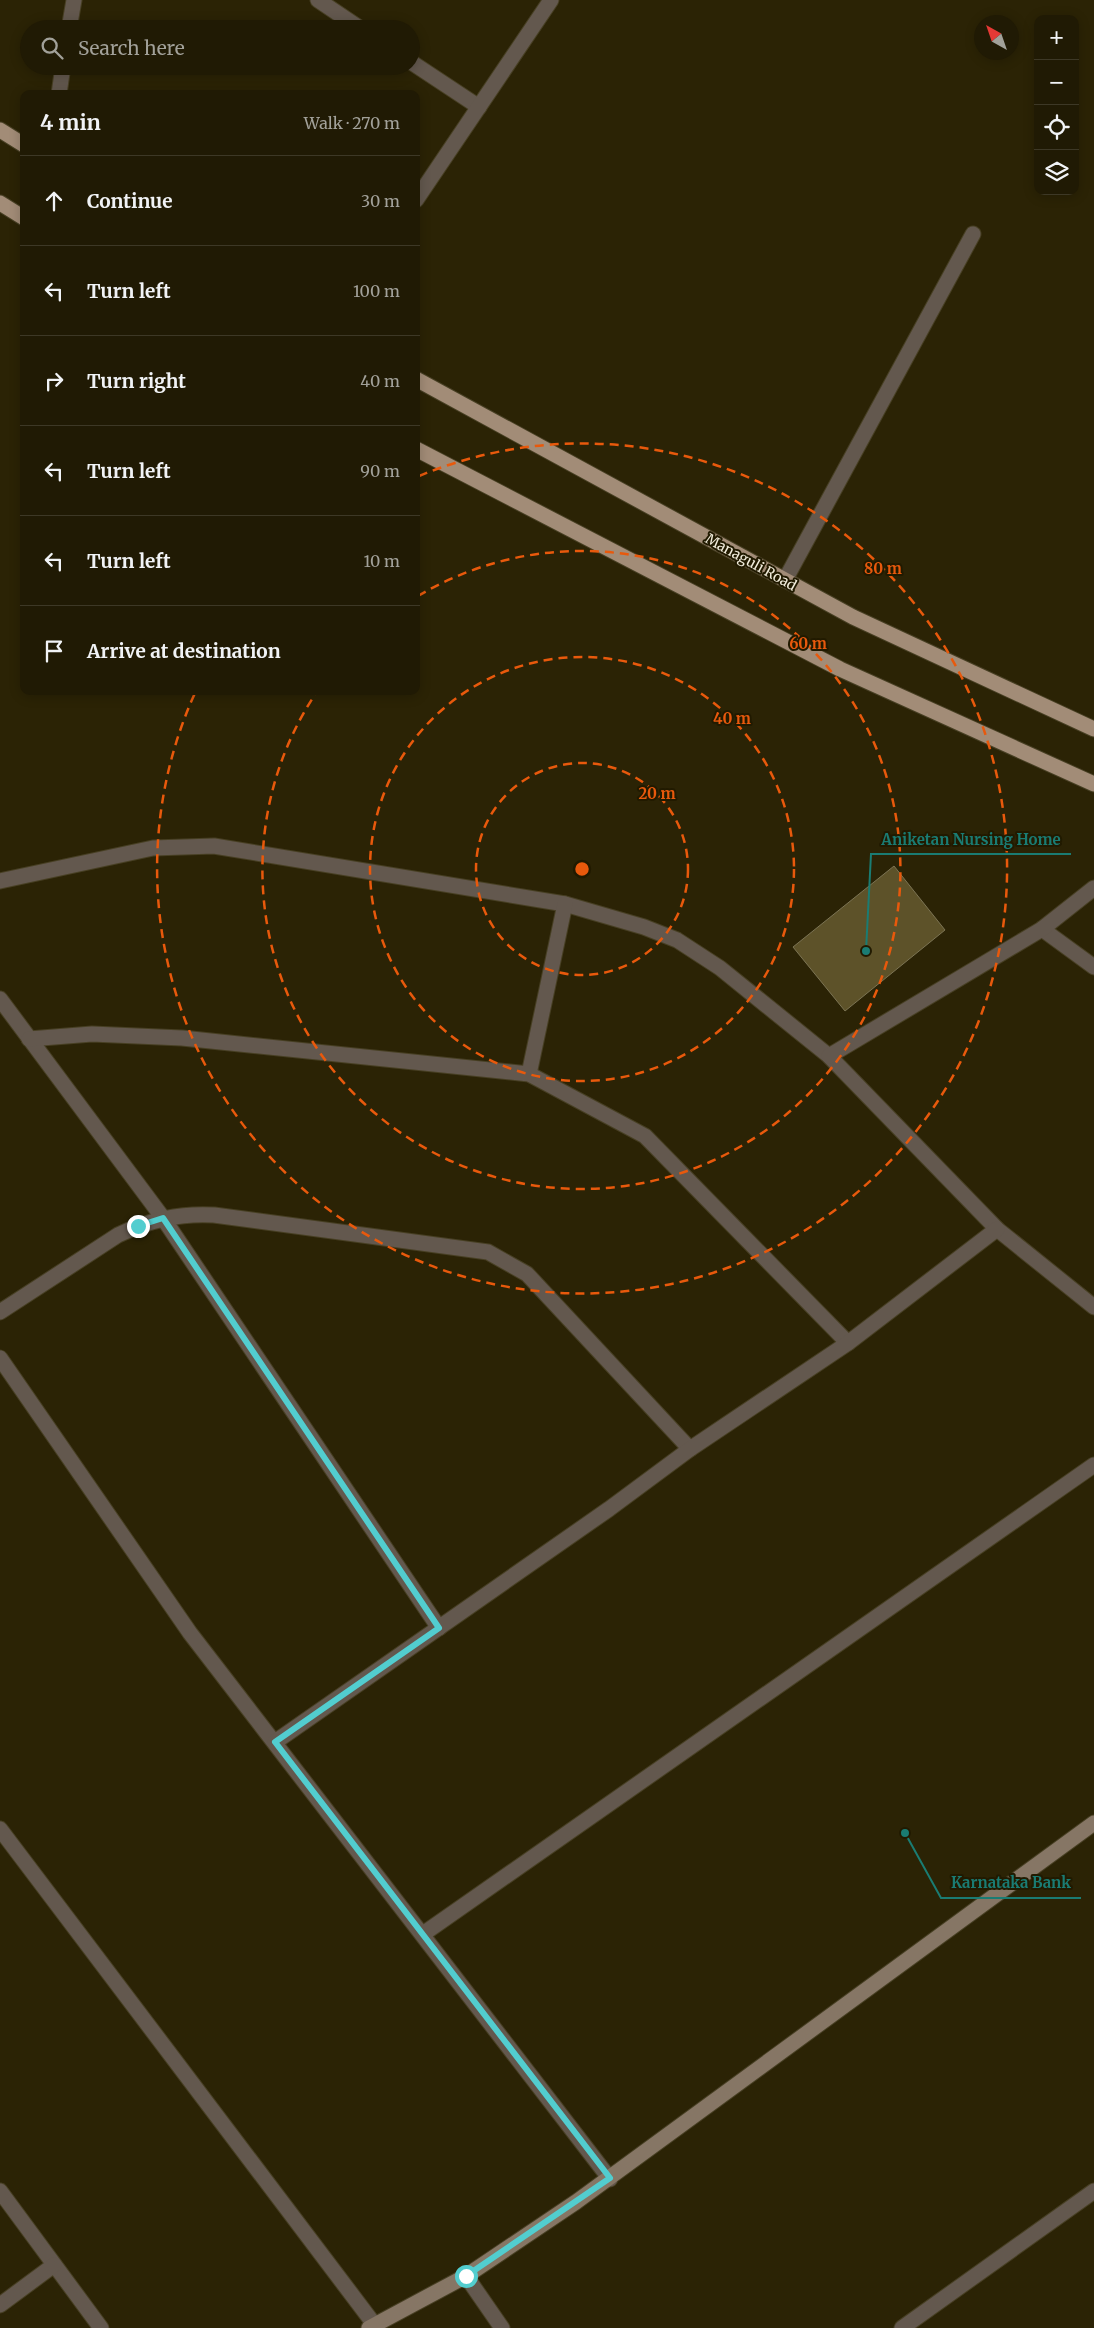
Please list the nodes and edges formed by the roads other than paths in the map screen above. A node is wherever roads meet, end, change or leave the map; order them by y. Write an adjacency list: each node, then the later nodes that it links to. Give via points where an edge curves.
1 (74, 0): 4 (street)
2 (318, 0): 5 (street)
3 (551, 0): 9 (street)
4 (71, 20)
5 (348, 20)
6 (420, 68): 9 (street)
7 (62, 75): 8 (street)
8 (60, 90)
9 (479, 107): 12 (street)
10 (0, 130): 11 (main road)
11 (20, 142)
12 (420, 194)
13 (0, 203): 14 (main road)
14 (20, 216)
15 (973, 234): 18 (street)
16 (420, 381): 18 (main road, Managuli Road)
17 (420, 451): 20 (main road, via 840,670)
18 (785, 580): 19 (main road, Managuli Road, via 853,617)
19 (1094, 729)
20 (1094, 784)
21 (0, 881): 23 (street, via 153,848 214,846)
22 (1094, 888): 24 (street)
23 (565, 904): 28 (street, via 677,940 720,968); 29 (street)
24 (1042, 929): 25 (street); 28 (street)
25 (1094, 967)
26 (0, 999): 27 (street)
27 (29, 1039): 29 (street, via 92,1034 182,1038); 30 (street)
28 (829, 1056): 31 (street)
29 (529, 1074): 34 (street, via 645,1136)
30 (163, 1218): 33 (street, via 118,1236); 36 (street, via 188,1214 214,1215 488,1252 527,1274); 38 (street)
31 (997, 1229): 32 (street); 34 (street)
32 (1094, 1307)
33 (0, 1312)
34 (848, 1343): 36 (street)
35 (0, 1358): 39 (street, via 190,1632)
36 (690, 1449): 38 (street)
37 (1094, 1465): 42 (street)
38 (439, 1628): 39 (street)
39 (275, 1742): 42 (street)
40 (1094, 1823): 43 (street)
41 (0, 1829): 49 (street)
42 (422, 1934): 43 (street)
43 (610, 2178): 47 (street)
44 (1094, 2191): 52 (street)
45 (0, 2192): 46 (street)
46 (54, 2265): 48 (street); 50 (street)
47 (466, 2276): 49 (street); 51 (street)
48 (0, 2304)
49 (372, 2326)
50 (101, 2328)
51 (502, 2328)
52 (902, 2328)

